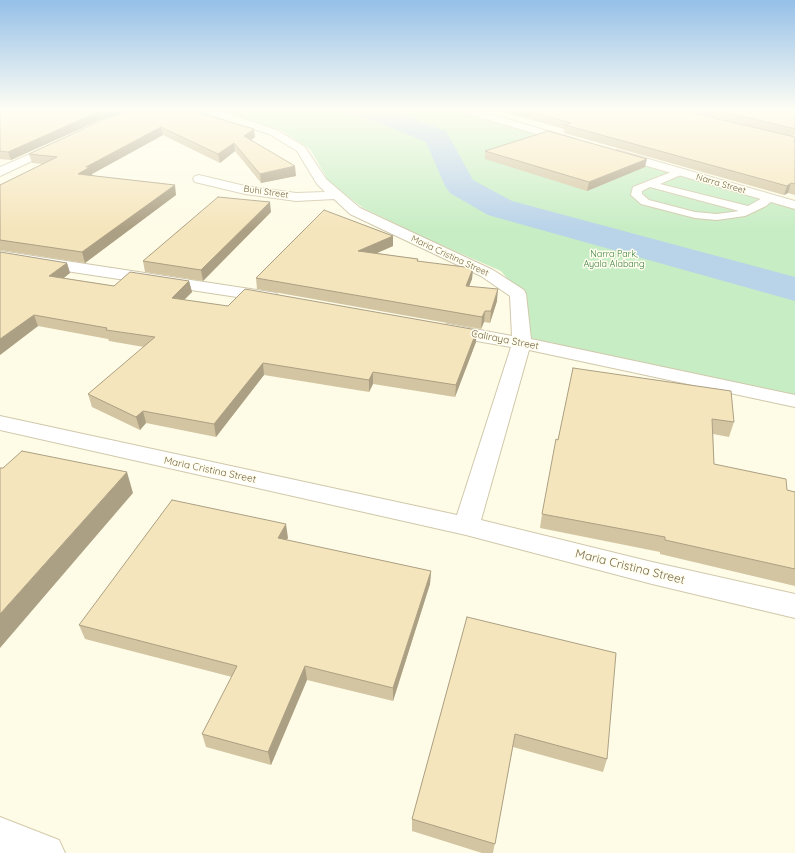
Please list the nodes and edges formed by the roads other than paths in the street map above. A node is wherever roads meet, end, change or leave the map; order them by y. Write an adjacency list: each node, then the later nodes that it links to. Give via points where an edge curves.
1 (50, 149): 5 (street)
2 (301, 149): 10 (street, Maria Cristina Street, via 321,181)
3 (604, 150): 7 (street, Narra Street)
4 (0, 164): 5 (street)
5 (14, 166): 6 (street)
6 (0, 172)
7 (679, 172): 9 (lane); 11 (street, Narra Street)
8 (198, 179): 10 (street, Buhi Street, via 245,190 296,197)
9 (649, 184): 13 (lane); 13 (lane, via 637,189 636,195 645,202 695,215 717,217 741,214)
10 (335, 195): 17 (street, Maria Cristina Street, via 355,211 487,273 518,294)
11 (770, 198): 12 (street, Narra Street); 13 (lane)
12 (795, 204)
13 (748, 210)
14 (0, 256): 15 (street)
15 (289, 301)
16 (428, 326): 17 (street, Caliraya Street)
17 (522, 343): 18 (street, Caliraya Street); 20 (street, Maria Cristina Street)
18 (795, 401)
19 (0, 423): 20 (street, Maria Cristina Street)
20 (466, 526): 21 (street, Maria Cristina Street)
21 (795, 606)
22 (0, 836): 23 (street)
23 (46, 853)

